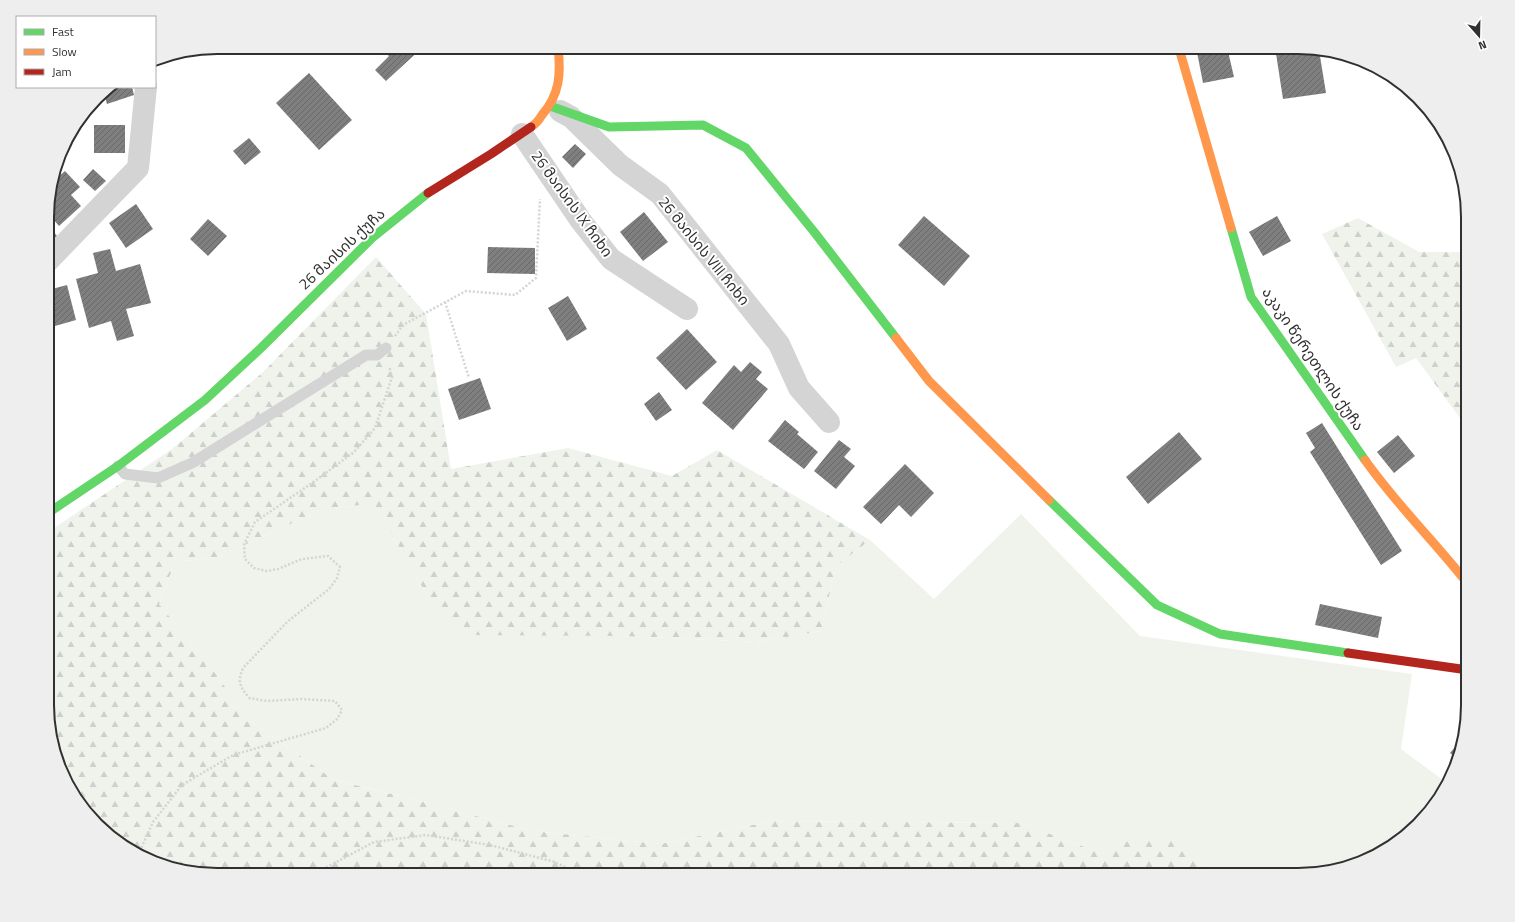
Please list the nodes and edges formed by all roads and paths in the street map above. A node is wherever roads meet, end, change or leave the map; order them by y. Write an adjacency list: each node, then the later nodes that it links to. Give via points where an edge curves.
1 (559, 54): 4 (street, 26 მაისის ქუჩა, via 558,84)
2 (1181, 54): 15 (street, აკაკი წერეთლის ქუჩა, via 1251,297 1379,480)
3 (146, 88): 7 (street, via 138,168)
4 (550, 106): 5 (street, 26 მაისის ქუჩა, via 535,124); 12 (street, 26 მაისის VIII ჩიხი, via 571,117 620,165 660,194 779,344 799,388); 16 (street, via 609,127 703,125 746,148 929,381 1157,605 1220,634)
5 (522, 134): 6 (street, 26 მაისის IX ჩიხი); 13 (street, 26 მაისის ქუჩა, via 424,196 372,238 205,400)
6 (542, 163): 8 (path, via 536,278 514,296 466,291); 9 (street, 26 მაისის IX ჩიხი, via 611,258)
7 (54, 255)
8 (445, 302): 10 (path, via 402,325); 11 (path)
9 (687, 309)
10 (382, 352): 13 (lane, via 366,355 192,463 158,478 125,474); 17 (path, via 392,377 375,428 354,452 255,522 244,544 245,559 254,568 266,571 302,559 328,556 340,566 337,578 329,589 287,622 242,668 240,687 249,698 267,701 335,701 342,710 337,719 326,728 233,755 182,785 153,822)
11 (469, 378)
12 (829, 422)
13 (118, 466): 14 (street, 26 მაისის ქუჩა)
14 (54, 509)
15 (1461, 575)
16 (1461, 669)
17 (141, 849)
18 (325, 868): 19 (path, via 374,842 426,835 490,845 555,862)
19 (567, 868)

